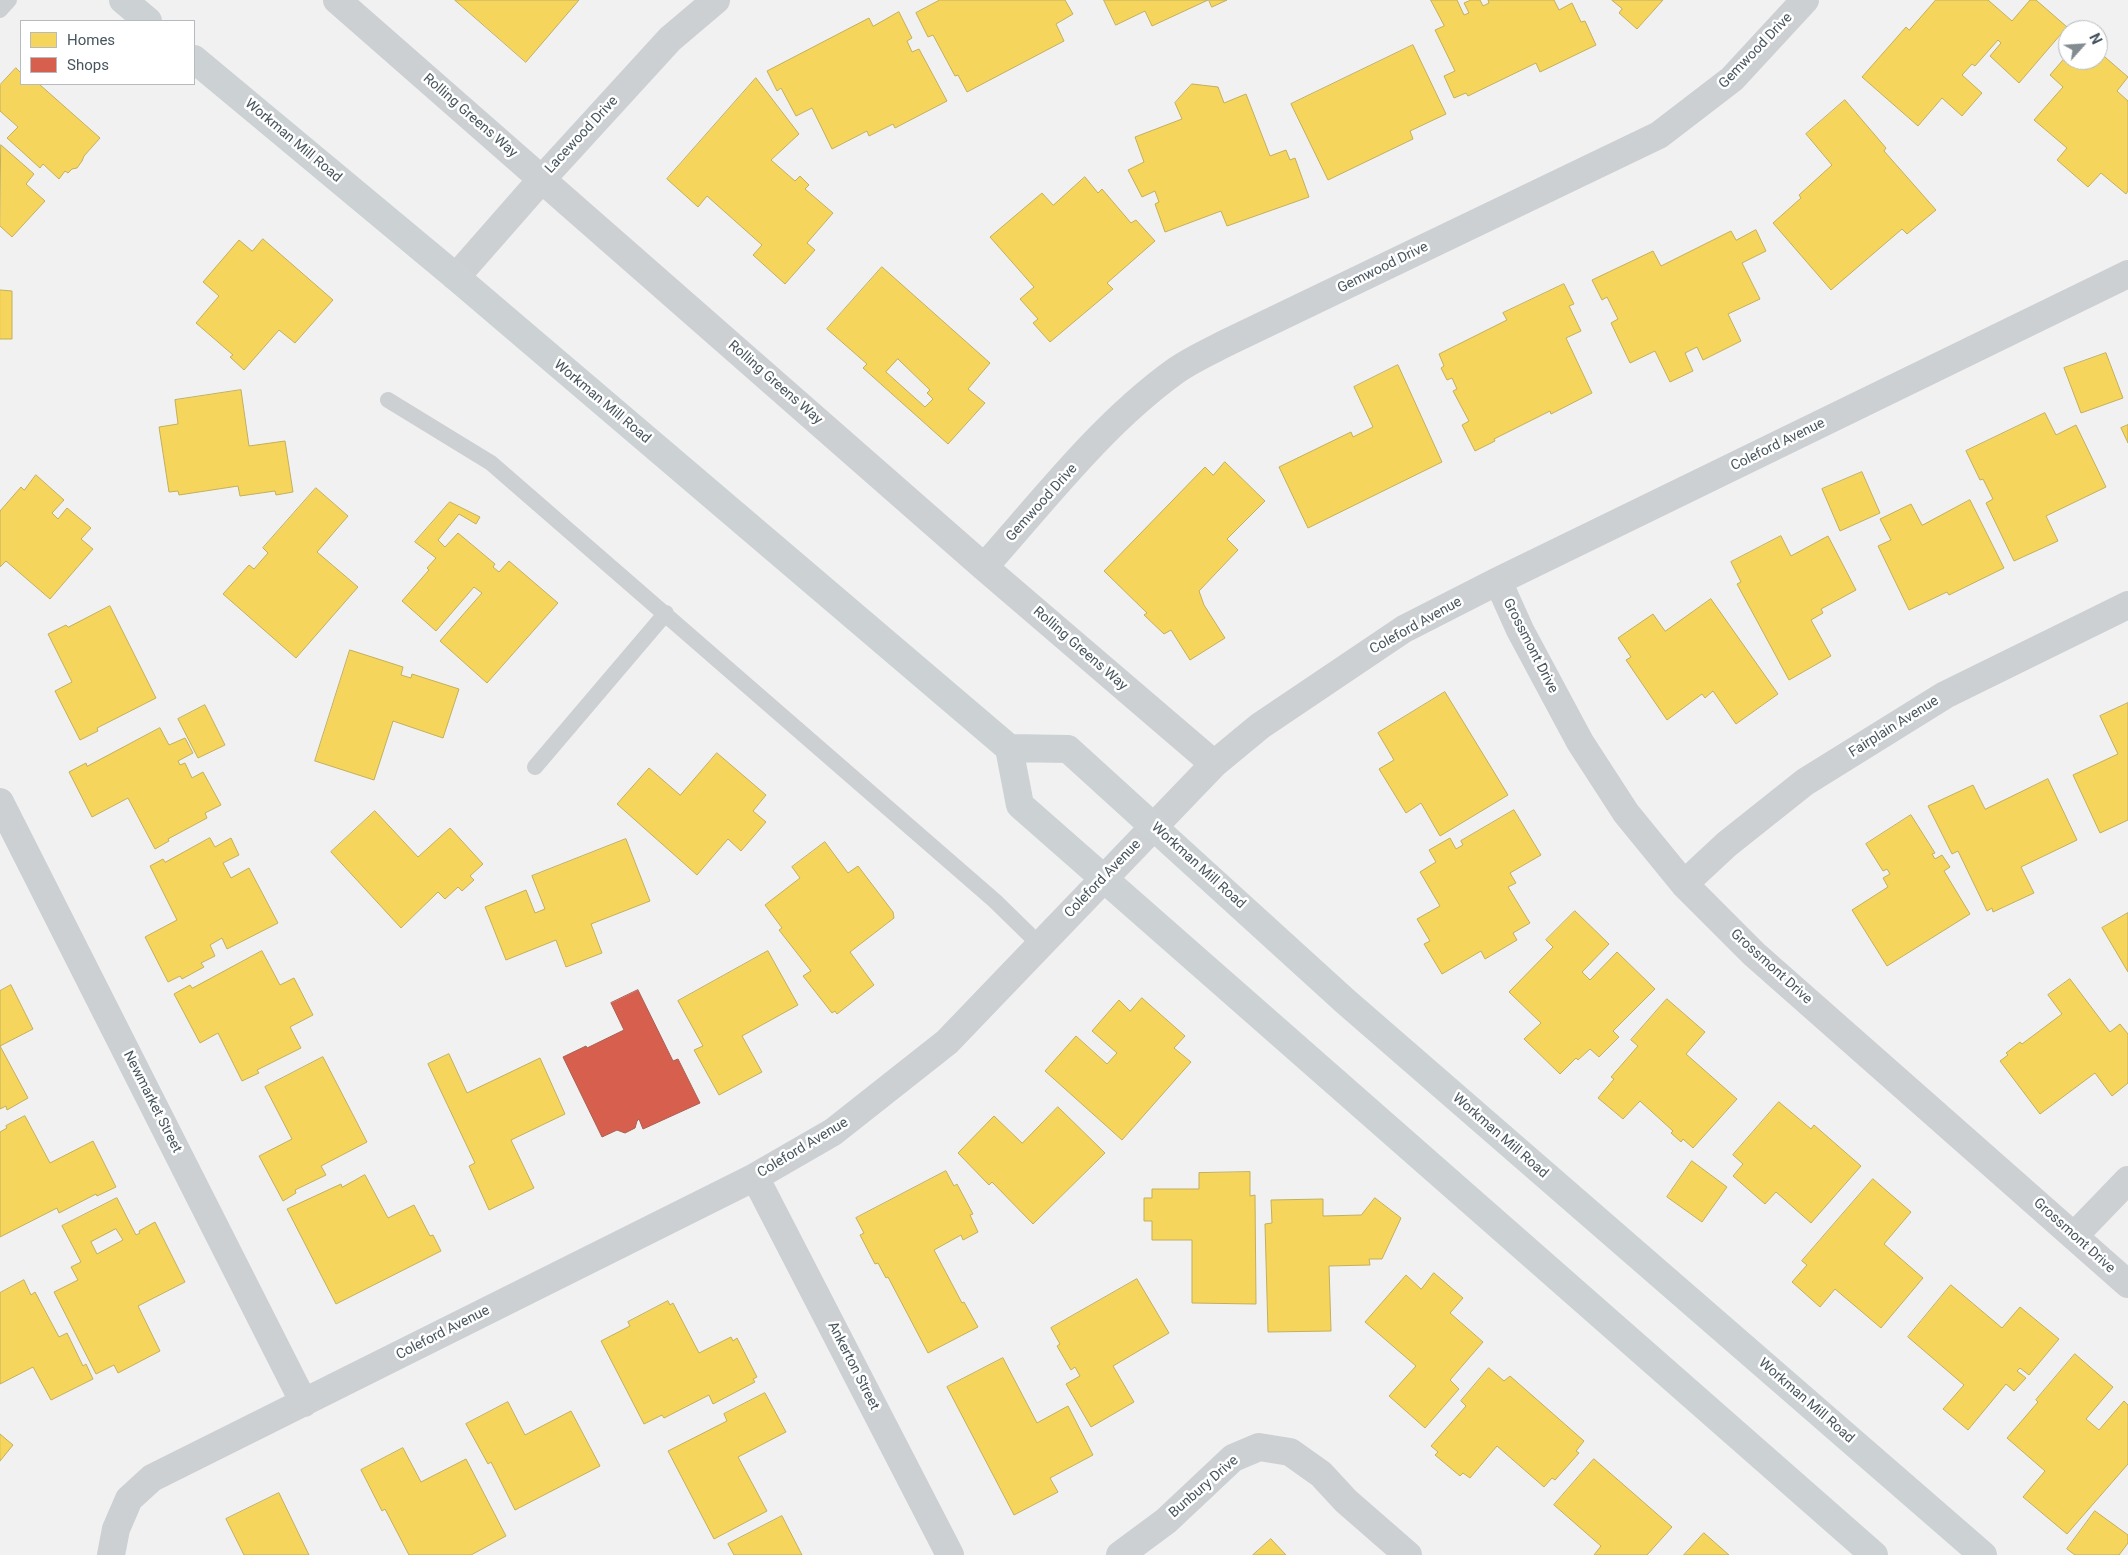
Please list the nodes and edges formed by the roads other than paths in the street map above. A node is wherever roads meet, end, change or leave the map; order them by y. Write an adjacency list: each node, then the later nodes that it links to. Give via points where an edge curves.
1 (9, 0): 6 (lane)
2 (123, 0): 7 (main road)
3 (337, 0): 9 (street, Rolling Greens Way)
4 (716, 0): 9 (street, Lacewood Drive, via 670,39)
5 (1805, 0): 13 (street, Gemwood Drive, via 1732,79 1659,135 1224,344 1175,372 1099,438)
6 (0, 10)
7 (147, 20)
8 (195, 60): 11 (main road, Workman Mill Road)
9 (542, 179): 11 (street, Lacewood Drive); 13 (street, Rolling Greens Way)
10 (2128, 274): 14 (street, Coleford Avenue)
11 (456, 277): 17 (main road, Workman Mill Road)
12 (388, 400): 16 (lane, via 491,463)
13 (984, 567): 18 (street, Rolling Greens Way)
14 (1498, 581): 18 (street, Coleford Avenue, via 1404,629 1260,726); 23 (street, Grossmont Drive, via 1520,630 1580,742 1626,813)
15 (2128, 606): 23 (street, Fairplain Avenue, via 1945,696 1813,777 1727,844)
16 (666, 614): 19 (lane); 24 (lane, via 995,901)
17 (1009, 748): 21 (main road, Workman Mill Road, via 1068,749); 22 (main road, via 1020,805)
18 (1214, 764): 21 (street, Coleford Avenue)
19 (535, 767)
20 (0, 802): 29 (street, Newmarket Street)
21 (1155, 827): 22 (street, Coleford Avenue); 35 (main road, Workman Mill Road, via 1345,1001)
22 (1104, 878): 24 (street, Coleford Avenue); 34 (main road)
23 (1684, 884): 27 (street, Grossmont Drive, via 1754,954)
24 (1040, 945): 25 (street, Coleford Avenue, via 947,1042 833,1132)
25 (755, 1177): 29 (street, Coleford Avenue); 31 (street, Ankerton Street)
26 (2128, 1180): 27 (street)
27 (2074, 1236): 28 (street, Grossmont Drive)
28 (2128, 1284)
29 (304, 1403): 30 (street, Coleford Avenue, via 152,1478 129,1499)
30 (114, 1542)
31 (950, 1555)
32 (1120, 1555): 33 (street, Bunbury Drive, via 1166,1522 1233,1458 1259,1447 1290,1452 1321,1474 1346,1501)
33 (1408, 1555)
34 (1874, 1555)
35 (1983, 1555)

